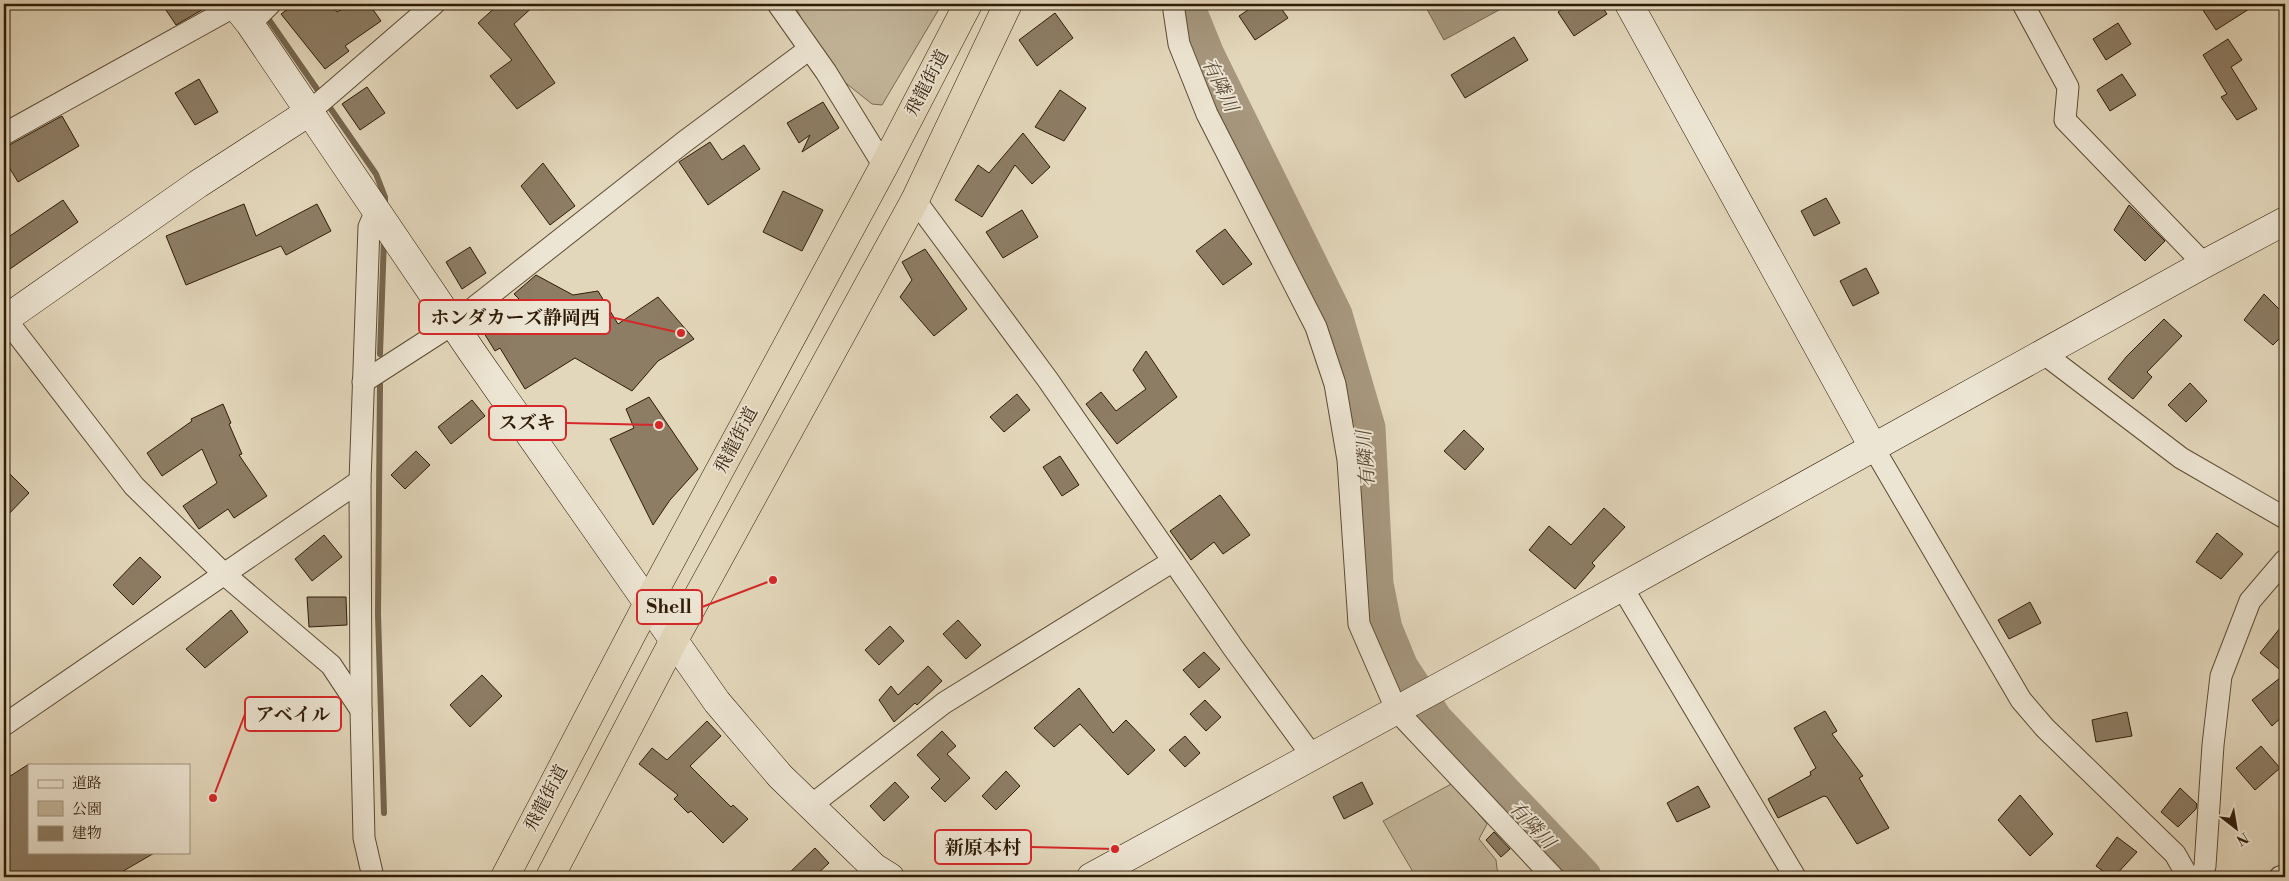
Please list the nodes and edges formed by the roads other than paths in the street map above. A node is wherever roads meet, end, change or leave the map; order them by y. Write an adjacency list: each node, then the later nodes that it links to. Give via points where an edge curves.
1 (270, 4): 9 (street)
2 (434, 4): 11 (street)
3 (778, 4): 10 (street)
4 (968, 4): 13 (highway, 飛龍街道)
5 (1008, 4): 14 (highway)
6 (1173, 4): 31 (street, via 1179,44 1206,114 1316,327 1335,384 1348,460 1359,624)
7 (1628, 4): 22 (street)
8 (2023, 4): 17 (street, via 2068,87 2065,120)
9 (240, 11): 11 (street); 12 (street)
10 (808, 50): 13 (street, via 826,72); 19 (street, via 684,142)
11 (309, 112): 15 (street); 18 (street, via 198,184)
12 (4, 134)
13 (884, 166): 29 (highway, 飛龍街道)
14 (916, 200): 26 (street, via 1048,380); 30 (highway)
15 (376, 212): 19 (street); 21 (street, via 369,227)
16 (2285, 221): 17 (street)
17 (2204, 264): 20 (street)
18 (4, 319): 27 (street, via 134,486)
19 (452, 324): 21 (street); 29 (street)
20 (2043, 353): 22 (street); 24 (street, via 2181,458)
21 (363, 382): 23 (street)
22 (1873, 447): 28 (street); 44 (street, via 2021,700 2044,728 2175,854)
23 (360, 481): 27 (street); 32 (street)
24 (2285, 518)
25 (2285, 560): 45 (street, via 2250,601 2221,676 2205,866)
26 (1173, 561): 34 (street); 35 (street, via 944,703)
27 (224, 574): 32 (street, via 331,665); 33 (street)
28 (1622, 586): 31 (street); 43 (street)
29 (648, 603): 30 (street); 38 (highway, 飛龍街道)
30 (674, 640): 35 (street, via 740,731); 39 (highway)
31 (1401, 708): 34 (street); 42 (street)
32 (361, 710): 37 (street, via 364,838)
33 (4, 725)
34 (1313, 756): 41 (street)
35 (810, 806): 40 (street, via 874,867)
36 (2285, 875): 46 (street)
37 (373, 877)
38 (505, 877)
39 (550, 877)
40 (890, 877)
41 (1091, 877)
42 (1553, 877)
43 (1795, 877)
44 (2188, 877)
45 (2201, 877)
46 (2280, 877)

